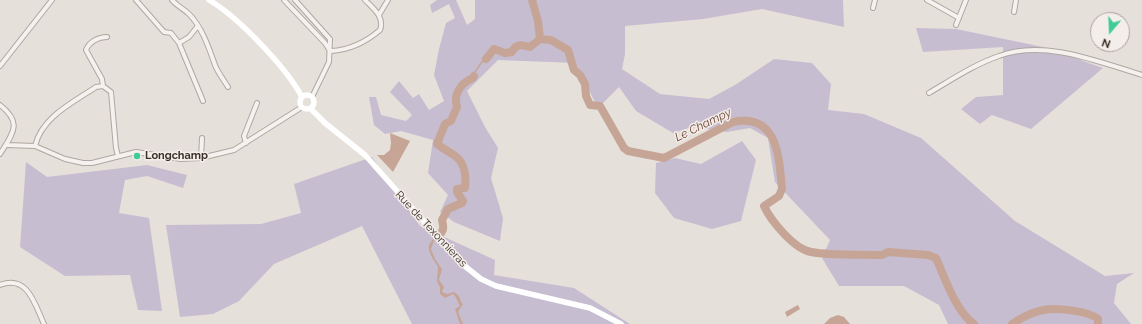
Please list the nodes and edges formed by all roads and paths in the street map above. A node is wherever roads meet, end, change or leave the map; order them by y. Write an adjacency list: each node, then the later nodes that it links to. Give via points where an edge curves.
1 (52, 0): 22 (street)
2 (136, 0): 20 (street, via 164,32 171,33)
3 (172, 0): 18 (street, via 188,13)
4 (209, 0): 27 (main road, via 240,24 284,71)
5 (284, 0): 21 (street)
6 (296, 0): 21 (street, via 330,39)
7 (365, 0): 15 (street)
8 (388, 0): 15 (street)
9 (875, 0): 13 (street)
10 (927, 0): 16 (street)
11 (966, 0): 16 (street)
12 (1016, 0): 14 (street)
13 (873, 8)
14 (1014, 12)
15 (379, 15): 21 (street, via 382,25 376,33 345,50)
16 (959, 18): 17 (street)
17 (956, 25)
18 (197, 27): 20 (street, via 189,37); 25 (street)
19 (107, 37): 24 (street, via 101,37 88,44 86,50 102,79)
20 (179, 43): 29 (street)
21 (331, 52): 28 (street, via 325,72)
22 (0, 66)
23 (1142, 75): 26 (street, via 1047,49 1023,50 999,56)
24 (103, 86): 37 (street, via 96,87 51,118 40,132); 39 (street, via 112,92)
25 (228, 87)
26 (929, 93)
27 (302, 97): 28 (main road); 32 (main road)
28 (312, 97): 33 (main road, via 315,103)
29 (203, 101)
30 (257, 103): 35 (street, via 244,136)
31 (0, 105): 36 (street, via 12,114 14,122)
32 (302, 107): 33 (main road, via 306,110); 35 (street)
33 (311, 108): 43 (main road, Rue de Texonnieras, via 364,156 466,267 481,279 496,286 590,308)
34 (202, 138): 40 (street)
35 (246, 143): 40 (street, via 224,153)
36 (7, 144): 37 (street); 38 (street)
37 (35, 146): 39 (street, via 65,159 83,163)
38 (0, 154)
39 (118, 156): 40 (street, via 136,152 181,159)
40 (201, 158)
41 (0, 286): 42 (street, via 14,283 28,290)
42 (44, 324)
43 (621, 324)

